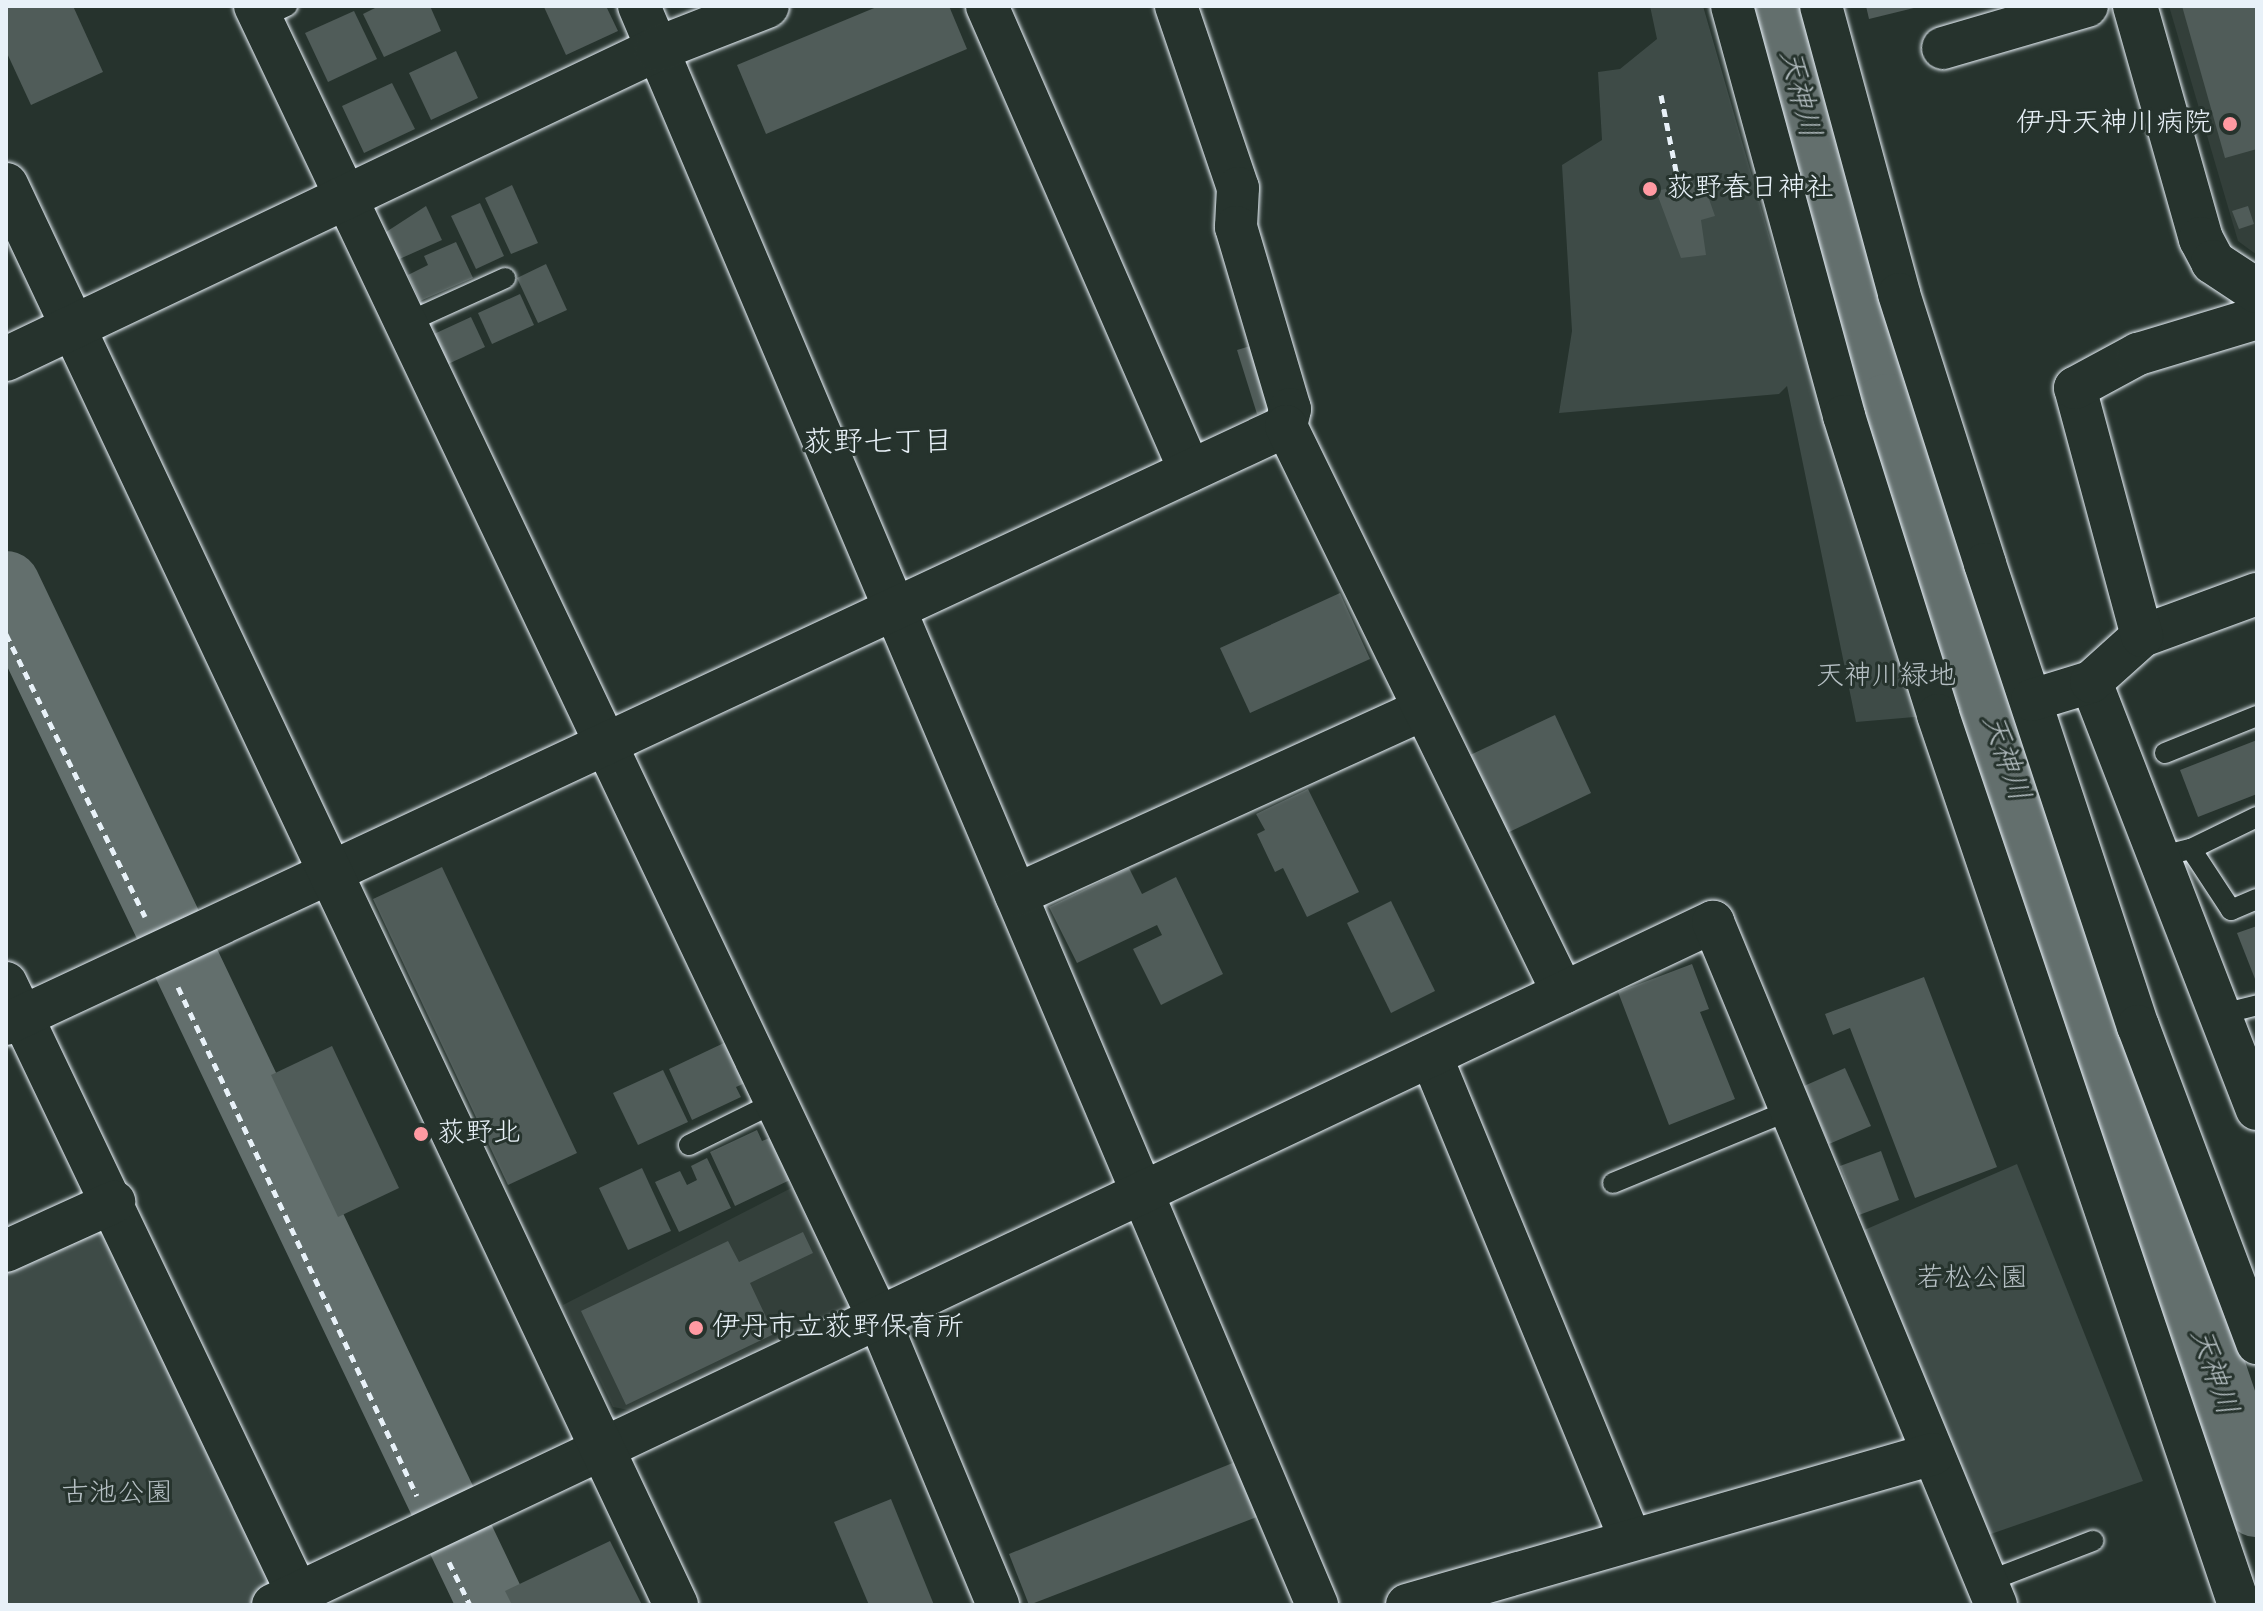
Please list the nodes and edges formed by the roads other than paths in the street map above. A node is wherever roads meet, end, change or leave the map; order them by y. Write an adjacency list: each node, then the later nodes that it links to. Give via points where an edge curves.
1 (639, 6): 11 (street)
2 (767, 6): 11 (street)
3 (987, 6): 21 (street)
4 (1176, 6): 20 (street, via 1238,188 1236,227 1290,409)
5 (1732, 6): 60 (street, via 1844,416 1938,715)
6 (1821, 6): 26 (street, via 1899,294)
7 (2087, 6): 10 (street)
8 (2135, 6): 15 (street, via 2201,239 2213,262)
9 (268, 10): 13 (street)
10 (1943, 48)
11 (657, 49): 13 (street); 23 (street)
12 (6, 185): 18 (street)
13 (346, 197): 17 (street); 18 (street)
14 (505, 278): 17 (lane)
15 (2257, 291)
16 (2257, 318): 24 (street, via 2138,354 2075,388)
17 (406, 323): 29 (street)
18 (76, 328): 19 (street); 33 (street)
19 (6, 359)
20 (1286, 426): 21 (street); 27 (street)
21 (1190, 471): 23 (street)
22 (2257, 594): 24 (street)
23 (897, 603): 29 (street); 34 (street)
24 (2142, 636): 25 (street)
25 (2091, 682): 26 (street); 32 (street)
26 (2032, 700): 49 (street, via 2138,1026)
27 (1424, 709): 34 (street); 36 (street)
28 (2257, 716): 30 (lane)
29 (603, 742): 33 (street); 40 (street)
30 (2165, 753)
31 (2257, 817): 32 (lane)
32 (2177, 852): 35 (lane, via 2231,910); 37 (street)
33 (336, 875): 38 (street, via 173,949); 50 (street)
34 (1016, 895): 45 (street)
35 (2257, 899)
36 (1563, 993): 39 (street); 42 (street, via 1713,922)
37 (2248, 1005): 41 (street)
38 (11, 1008): 46 (street)
39 (1431, 1056): 45 (street); 52 (street)
40 (776, 1102): 43 (lane); 48 (street)
41 (2257, 1109)
42 (1790, 1110): 44 (lane); 51 (street)
43 (689, 1145)
44 (1613, 1183)
45 (1147, 1191): 48 (street); 58 (street)
46 (114, 1202): 47 (street); 55 (street)
47 (6, 1251)
48 (879, 1319): 50 (street); 57 (street)
49 (2257, 1343)
50 (600, 1446): 55 (street); 56 (street)
51 (1933, 1454): 52 (street); 54 (street)
52 (1629, 1536): 59 (street)
53 (2093, 1541): 54 (lane)
54 (1991, 1593)
55 (291, 1601)
56 (676, 1605)
57 (998, 1605)
58 (1317, 1605)
59 (1407, 1605)
60 (2239, 1605)

